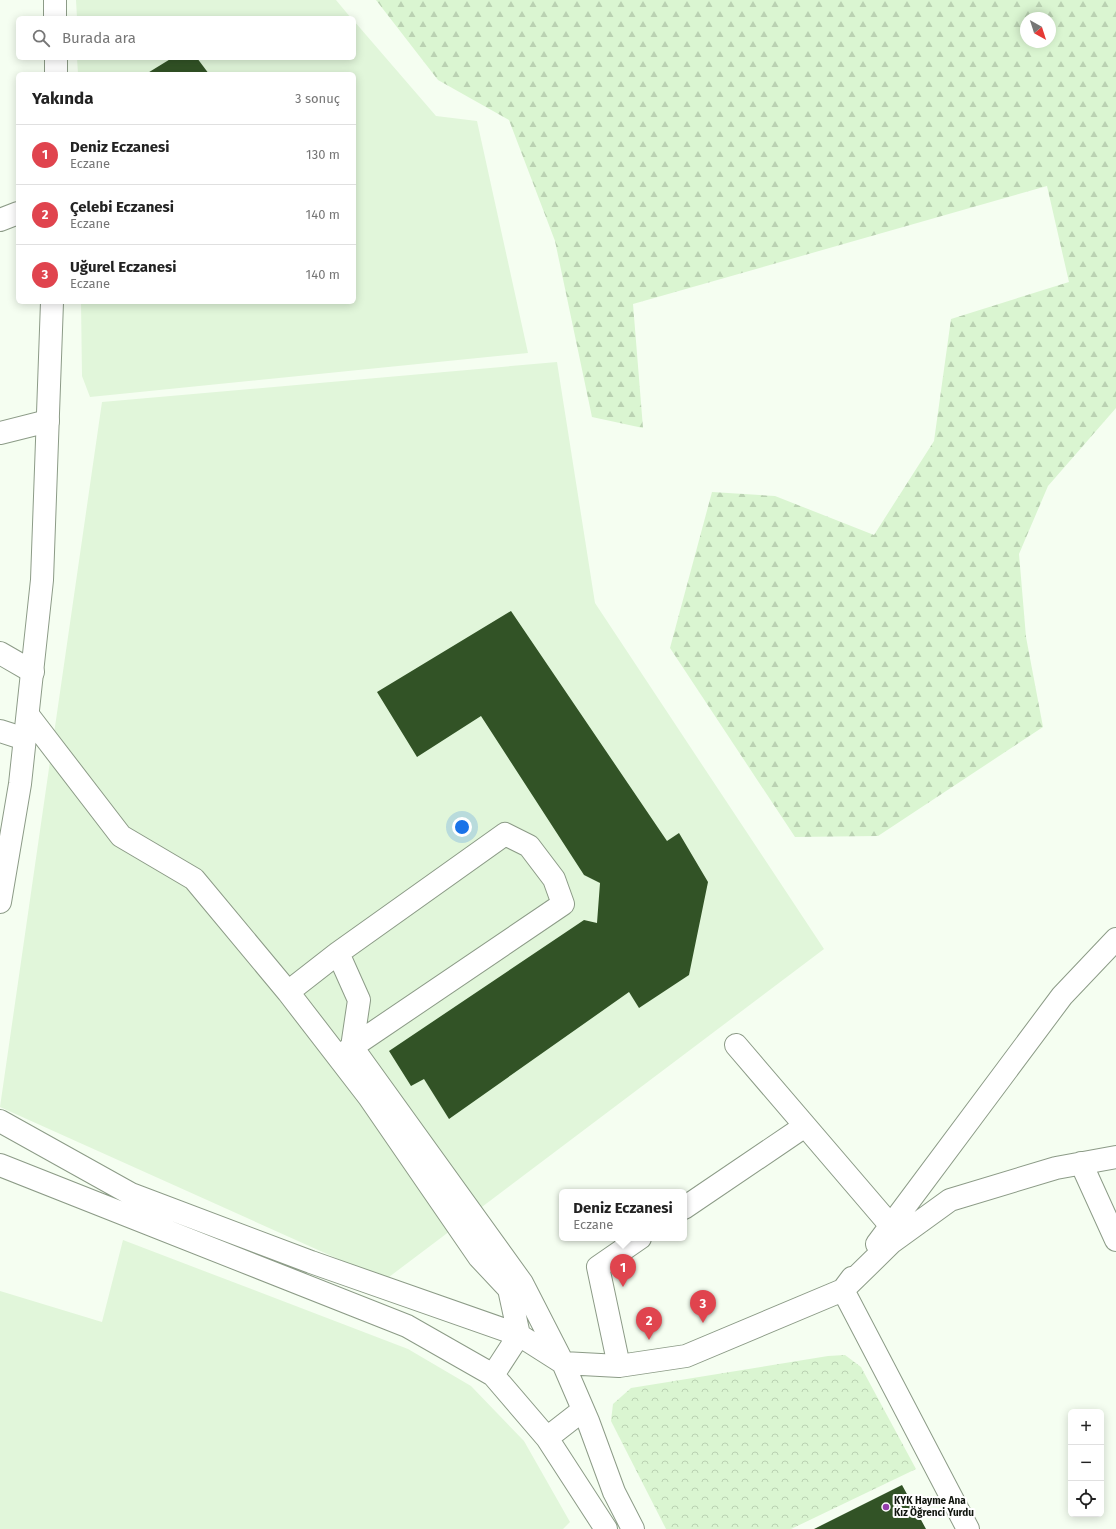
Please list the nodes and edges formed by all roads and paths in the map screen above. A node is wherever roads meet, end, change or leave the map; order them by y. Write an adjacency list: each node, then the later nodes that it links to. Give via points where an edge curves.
1 (55, 0): 2 (street)
2 (55, 16)
3 (56, 60): 4 (street)
4 (56, 72)
5 (16, 214): 6 (street)
6 (0, 220)
7 (52, 304): 8 (street)
8 (48, 421): 9 (street); 11 (street, via 42,580)
9 (0, 433)
10 (0, 653): 11 (street)
11 (33, 672): 12 (street)
12 (28, 715): 14 (street); 18 (street, via 121,836 194,879)
13 (0, 731): 14 (street)
14 (25, 739): 15 (street)
15 (0, 902)
16 (1116, 939): 27 (street, via 1062,996)
17 (338, 953): 18 (street); 20 (street, via 359,1000); 20 (street, via 505,834 529,846 554,879 563,904)
18 (288, 992): 20 (street)
19 (736, 1045): 22 (street)
20 (345, 1052): 31 (street, via 369,1096 480,1257 509,1289); 32 (street, via 522,1283)
21 (0, 1122): 31 (street, via 131,1194 311,1262)
22 (805, 1126): 26 (street); 27 (street)
23 (1116, 1157): 24 (street)
24 (1081, 1163): 28 (street); 30 (street, via 950,1200 892,1242)
25 (0, 1165): 34 (street, via 407,1326)
26 (687, 1206)
27 (891, 1226): 30 (street)
28 (1116, 1240)
29 (636, 1241): 33 (street, via 598,1267)
30 (843, 1290): 33 (street, via 686,1356); 39 (street)
31 (519, 1335): 32 (street); 34 (street)
32 (563, 1363): 33 (street); 35 (street)
33 (619, 1366)
34 (493, 1375): 36 (street)
35 (583, 1410): 36 (street); 38 (street, via 614,1492)
36 (547, 1438): 37 (street)
37 (606, 1529)
38 (633, 1529)
39 (968, 1529)

